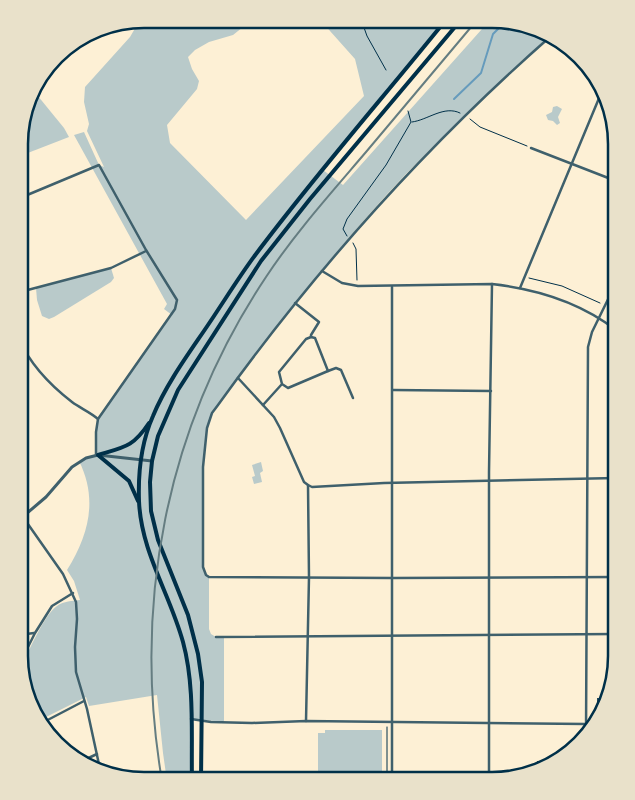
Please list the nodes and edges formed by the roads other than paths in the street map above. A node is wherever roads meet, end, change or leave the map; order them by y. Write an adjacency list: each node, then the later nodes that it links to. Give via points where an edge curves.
1 (439, 28): 28 (main road, via 254,256 194,346)
2 (453, 28): 32 (main road, via 261,261 178,390)
3 (545, 41): 10 (street, via 464,115 348,238)
4 (599, 99): 6 (street)
5 (531, 148): 6 (street)
6 (572, 164): 7 (street); 13 (street)
7 (608, 178)
8 (28, 195): 9 (street, via 99,165)
9 (146, 250): 14 (street, via 111,268); 29 (street, via 177,300 177,306)
10 (322, 271): 12 (street, via 352,286); 16 (street)
11 (492, 284): 12 (street); 13 (street); 25 (street)
12 (392, 287): 24 (street)
13 (520, 288): 17 (street, via 581,307)
14 (28, 290)
15 (608, 302): 17 (street)
16 (295, 303): 19 (street, via 319,322); 22 (street)
17 (599, 317): 18 (street); 33 (street, via 588,347)
18 (608, 324)
19 (311, 337): 21 (street, via 315,338); 23 (street, via 306,338 279,372)
20 (28, 356): 29 (street, via 62,394)
21 (328, 371): 23 (street, via 288,388); 26 (street, via 341,370)
22 (238, 378): 27 (street); 41 (street, via 212,413 207,428 203,568 209,577)
23 (282, 384): 27 (street)
24 (392, 390): 25 (street); 36 (street)
25 (491, 391): 35 (street)
26 (354, 398)
27 (262, 405): 37 (street, via 274,417)
28 (152, 417): 30 (main road, via 135,441); 31 (main road)
29 (98, 419): 30 (street)
30 (97, 455): 31 (street); 38 (main road, via 129,481); 39 (street, via 79,461)
31 (141, 460): 32 (street); 38 (main road)
32 (152, 461): 59 (main road, via 150,500 154,526 196,641 202,682)
33 (588, 478): 34 (street); 35 (street); 42 (street)
34 (607, 478)
35 (489, 481): 36 (street); 45 (street)
36 (393, 483): 37 (street); 44 (street)
37 (308, 485): 41 (street)
38 (139, 503): 57 (main road, via 146,543 186,652)
39 (28, 512)
40 (28, 527): 46 (street)
41 (309, 577): 44 (street); 53 (street)
42 (587, 577): 43 (street); 45 (street); 52 (street)
43 (607, 577)
44 (393, 578): 45 (street); 50 (street)
45 (489, 578): 51 (street)
46 (73, 593): 47 (street, via 52,606); 56 (street, via 77,608 76,672)
47 (35, 633): 48 (street); 55 (street)
48 (28, 634)
49 (607, 634): 52 (street)
50 (392, 635): 51 (street); 53 (street); 61 (street)
51 (489, 635): 52 (street); 62 (street)
52 (586, 635): 63 (street)
53 (307, 636): 54 (street); 60 (street)
54 (216, 637)
55 (28, 647)
56 (84, 701): 58 (street); 64 (street)
57 (191, 719): 59 (street); 67 (main road)
58 (47, 720)
59 (202, 720): 60 (street); 68 (main road)
60 (306, 720): 61 (street)
61 (392, 721): 62 (street); 69 (street)
62 (490, 722): 63 (street); 70 (street)
63 (586, 724)
64 (97, 754): 65 (street); 66 (street)
65 (88, 758)
66 (99, 763)
67 (192, 772)
68 (201, 772)
69 (392, 772)
70 (489, 772)

